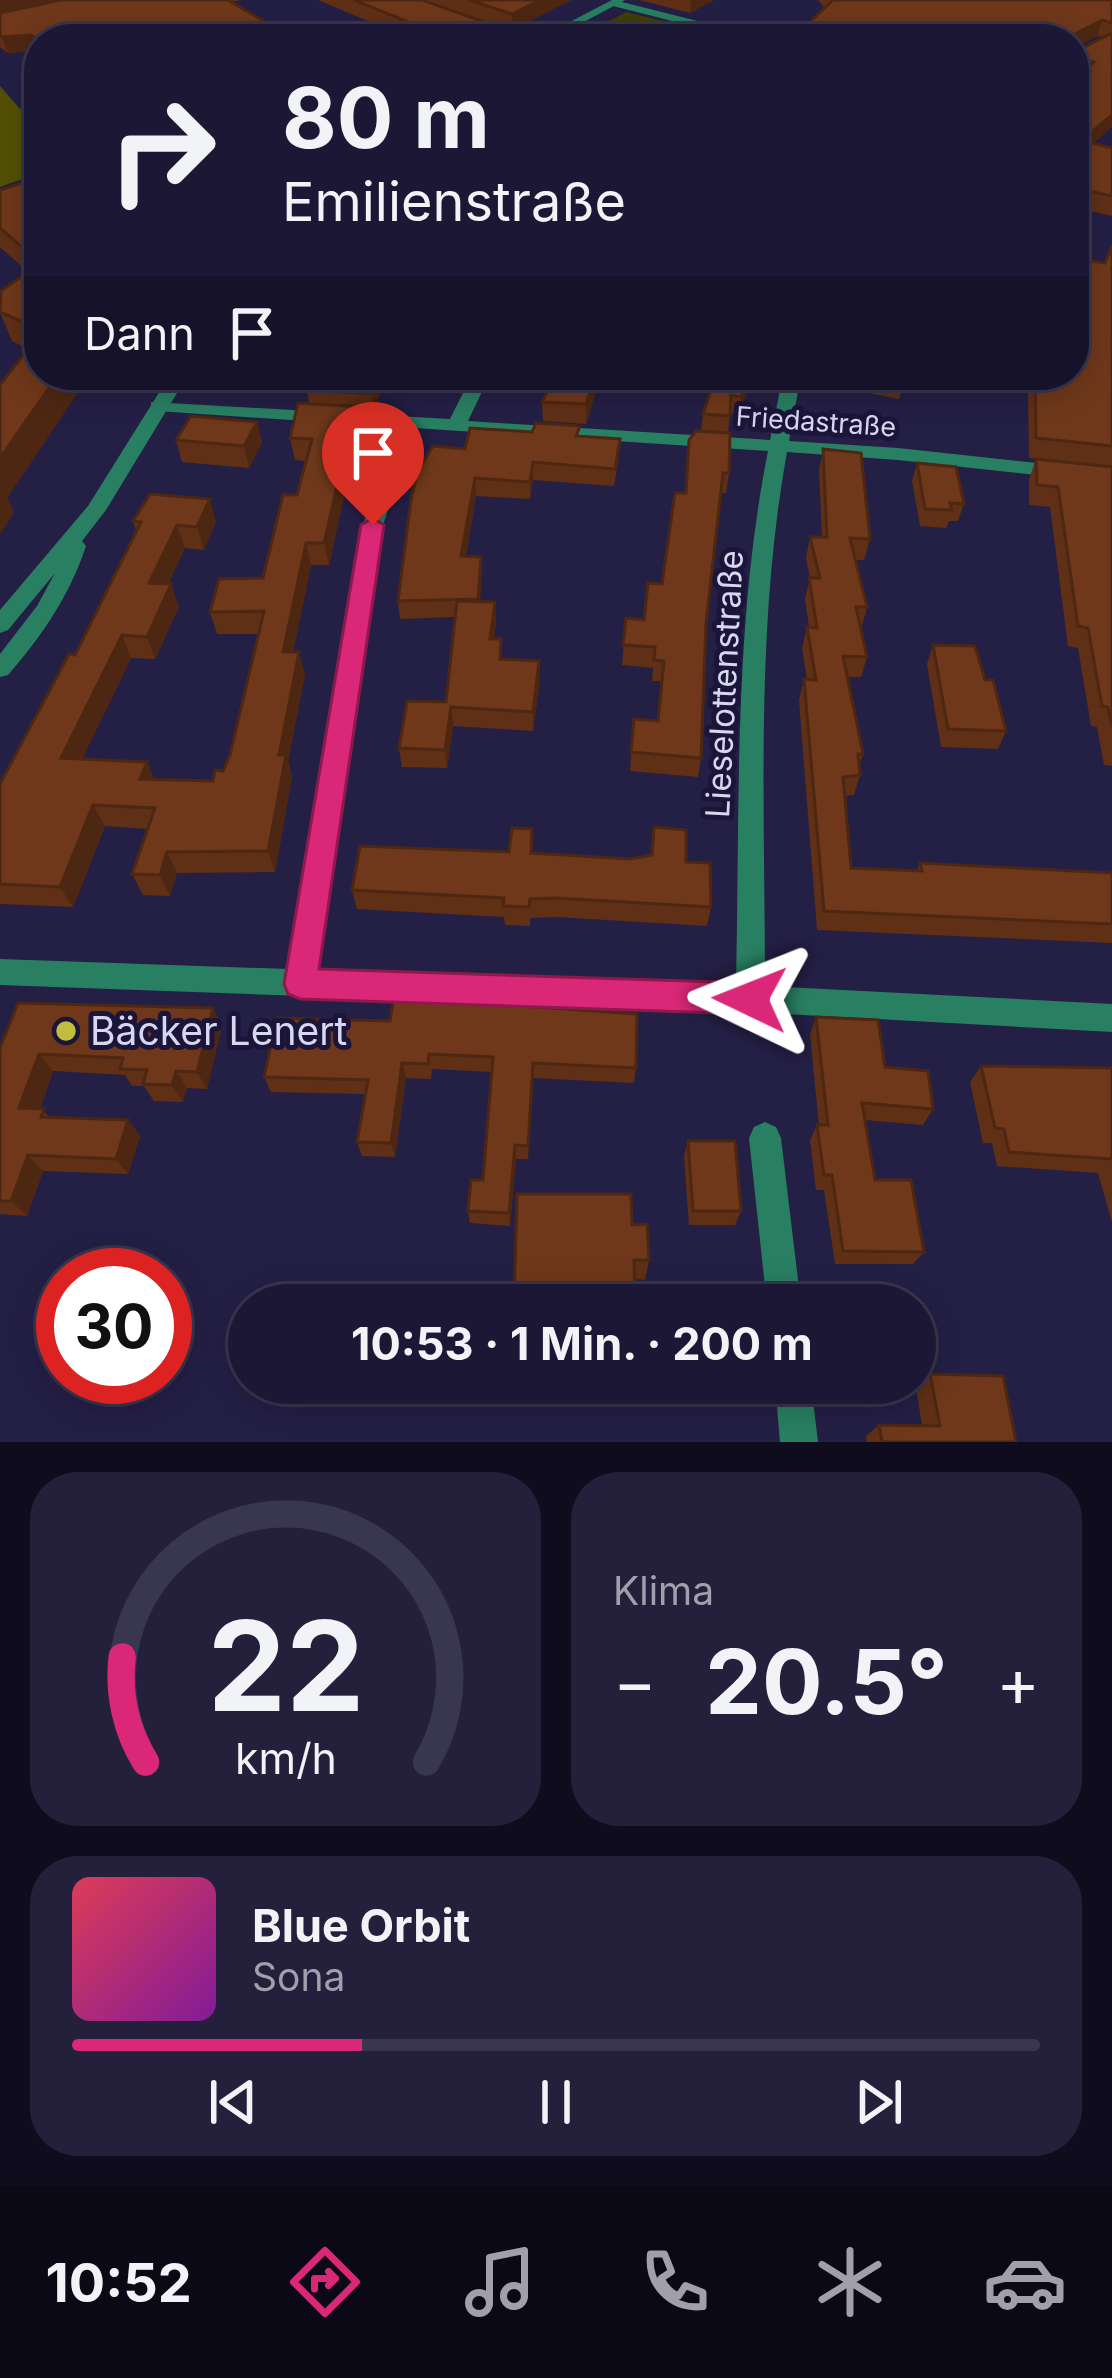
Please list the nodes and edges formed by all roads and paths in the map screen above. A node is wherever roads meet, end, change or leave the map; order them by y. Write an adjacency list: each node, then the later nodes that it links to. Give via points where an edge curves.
1 (616, 1): 4 (street); 5 (street)
2 (456, 20): 3 (street)
3 (469, 24)
4 (572, 24)
5 (701, 24)
6 (168, 390): 9 (street)
7 (474, 390): 11 (street)
8 (790, 390): 12 (street, Lieselottenstraße)
9 (157, 406): 10 (street, Friedastraße); 14 (street)
10 (407, 423): 11 (street, Friedastraße); 18 (street, via 373,525)
11 (456, 426): 12 (street, Friedastraße)
12 (778, 447): 13 (street, Friedastraße); 19 (street, Lieselottenstraße, via 755,641)
13 (1112, 477)
14 (83, 526): 15 (street); 16 (street, via 66,579)
15 (0, 626)
16 (0, 669)
17 (0, 972): 18 (street)
18 (300, 984): 19 (street)
19 (750, 999): 20 (street)
20 (1112, 1018)
21 (765, 1138): 22 (street)
22 (782, 1284)
23 (795, 1404): 24 (street)
24 (800, 1442)

